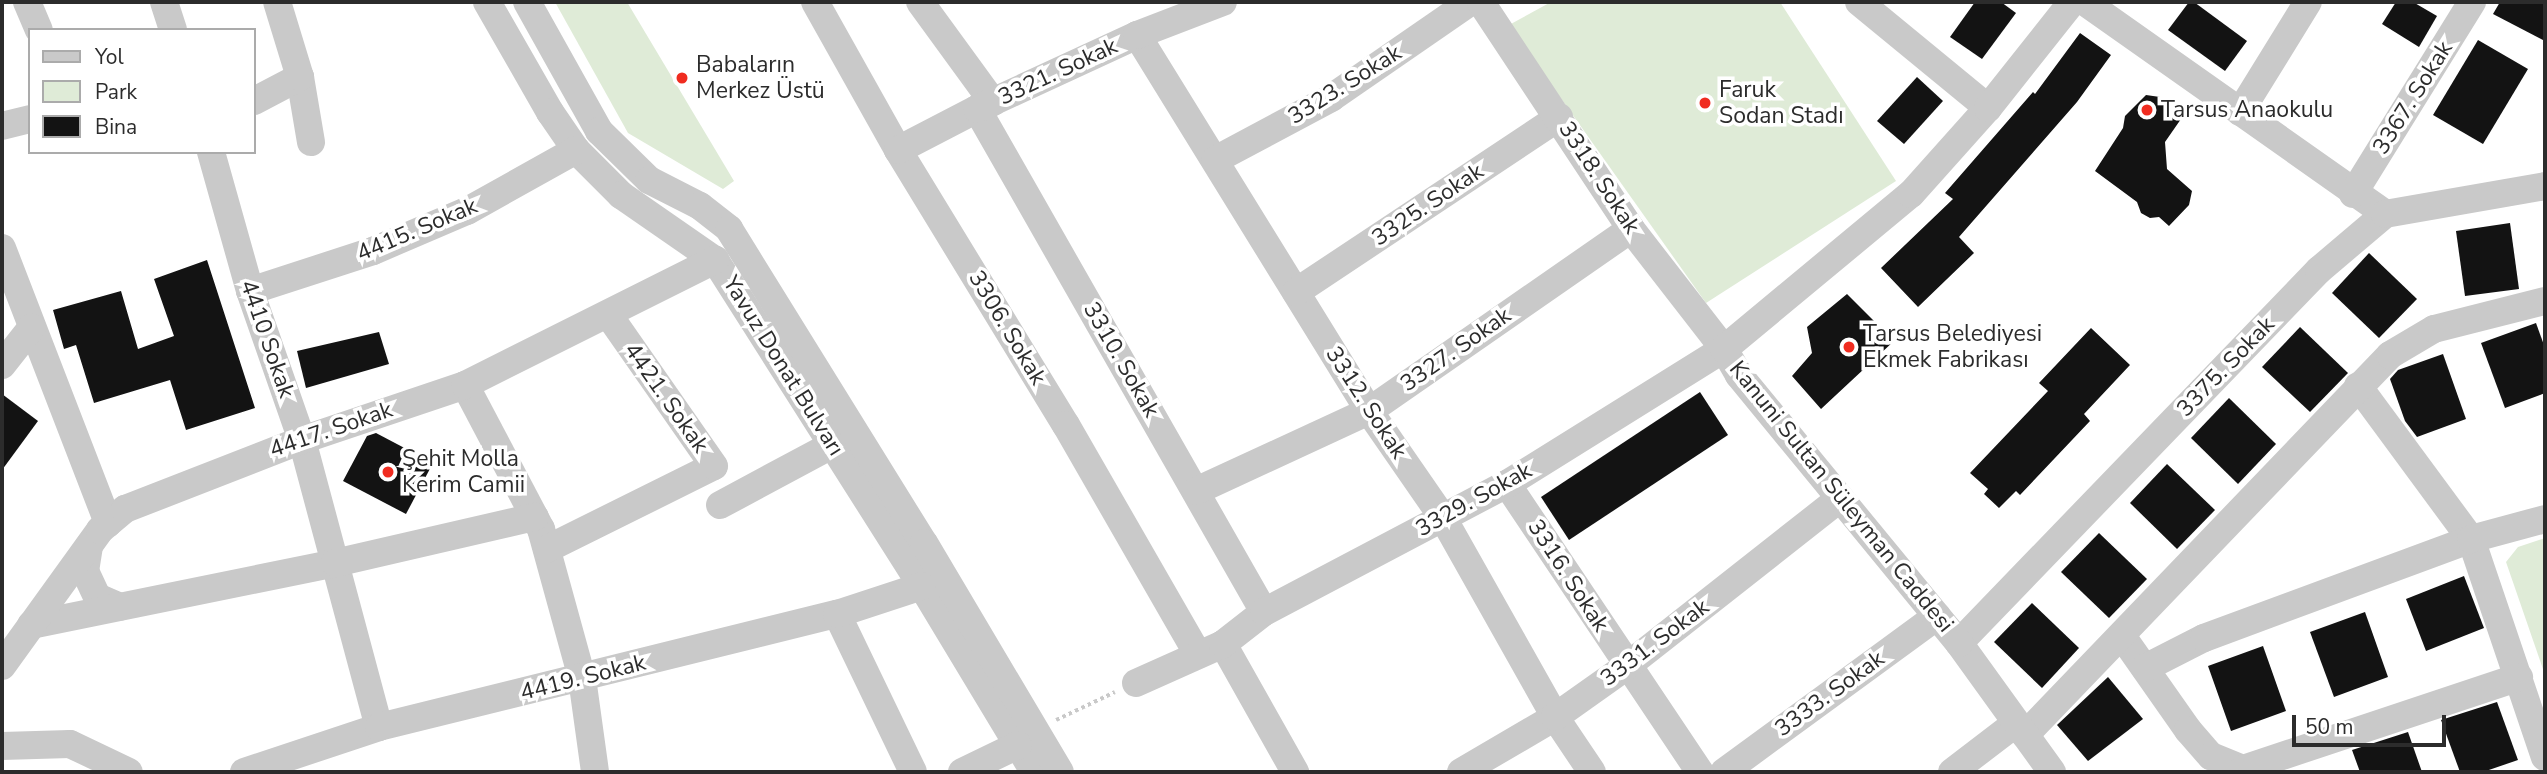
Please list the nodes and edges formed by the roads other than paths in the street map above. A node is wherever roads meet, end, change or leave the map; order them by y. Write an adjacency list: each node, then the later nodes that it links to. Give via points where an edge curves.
1 (27, 2): 17 (street)
2 (164, 2): 18 (street)
3 (277, 2): 20 (street)
4 (487, 2): 29 (street, Yavuz Donat Bulvarı)
5 (527, 2): 91 (street, Yavuz Donat Bulvarı, via 599,131 649,180 700,206 729,229)
6 (815, 2): 30 (street, 3306. Sokak)
7 (920, 2): 22 (street, 3310. Sokak)
8 (1223, 2): 16 (street, 3321. Sokak)
9 (1470, 2): 32 (street, 3323. Sokak, via 1331,98)
10 (1481, 2): 25 (street, 3318. Sokak)
11 (2072, 2): 23 (street, Kanuni Sultan Süleyman Caddesi)
12 (2085, 2): 24 (street)
13 (2308, 2): 24 (street)
14 (2472, 2): 34 (street, 3367. Sokak)
15 (1868, 4): 23 (street)
16 (1164, 12): 19 (street, 3321. Sokak)
17 (38, 28)
18 (172, 28)
19 (1137, 35): 22 (street, 3321. Sokak); 32 (street, 3312. Sokak)
20 (300, 76): 21 (street); 28 (street)
21 (256, 100)
22 (985, 105): 30 (street, 3321. Sokak); 52 (street, 3310. Sokak)
23 (1987, 108): 44 (street, Kanuni Sultan Süleyman Caddesi, via 1912,194)
24 (2240, 112): 34 (street)
25 (1559, 117): 36 (street, 3318. Sokak); 40 (street, 3325. Sokak)
26 (28, 120): 27 (street)
27 (2, 126)
28 (311, 142)
29 (576, 150): 38 (street, Yavuz Donat Bulvarı, via 621,195); 39 (street, 4415. Sokak, via 467,211 373,251)
30 (898, 150): 71 (street, 3306. Sokak)
31 (212, 154): 39 (street, 4410 Sokak)
32 (1216, 160): 40 (street, 3312. Sokak)
33 (2544, 188): 35 (street)
34 (2353, 194): 35 (street)
35 (2385, 214): 70 (street, 3375. Sokak, via 2319,270)
36 (1631, 229): 44 (street, 3318. Sokak); 48 (street, 3327. Sokak)
37 (2, 248): 43 (street)
38 (715, 260): 42 (street, 4417. Sokak); 50 (street, Yavuz Donat Bulvarı)
39 (250, 291): 49 (street, 4410 Sokak)
40 (1296, 292): 48 (street, 3312. Sokak)
41 (2545, 301): 47 (street, via 2434,329 2390,355)
42 (608, 314): 46 (street, 4417. Sokak); 61 (street, 4421. Sokak, via 714,466)
43 (32, 327): 45 (street); 58 (street)
44 (1724, 349): 51 (street, 3329. Sokak); 53 (street, Kanuni Sultan Süleyman Caddesi, via 1739,375)
45 (2, 365)
46 (465, 384): 49 (street, 4417. Sokak); 55 (street)
47 (2358, 386): 59 (street); 69 (street)
48 (1369, 411): 52 (street, 3327. Sokak); 56 (street, 3312. Sokak)
49 (302, 439): 58 (street, 4417. Sokak, via 125,509); 62 (street, 4410 Sokak)
50 (832, 445): 54 (street); 63 (street, Yavuz Donat Bulvarı)
51 (1507, 484): 56 (street, 3329. Sokak); 73 (street, 3316. Sokak)
52 (1196, 491): 65 (street, 3310. Sokak)
53 (1839, 499): 67 (street, Kanuni Sultan Süleyman Caddesi); 73 (street, 3331. Sokak)
54 (720, 505)
55 (535, 517): 61 (street); 62 (street)
56 (1443, 518): 65 (street, 3329. Sokak); 78 (street, 3312. Sokak)
57 (2545, 520): 59 (street)
58 (108, 523): 60 (street, 4417. Sokak)
59 (2471, 539): 74 (street, via 2204,638); 75 (street)
60 (89, 546): 64 (street, via 85,571 97,597); 68 (street, 4417. Sokak)
61 (547, 549): 76 (street)
62 (335, 564): 64 (street); 79 (street, 4410 Sokak)
63 (922, 586): 66 (street, 4419. Sokak); 81 (street, Yavuz Donat Bulvarı)
64 (120, 607): 68 (street)
65 (1264, 612): 71 (street, 3329. Sokak)
66 (837, 614): 76 (street, 4419. Sokak); 88 (street)
67 (1937, 617): 70 (street, Kanuni Sultan Süleyman Caddesi); 96 (street, 3333. Sokak)
68 (32, 625): 72 (street, 4417. Sokak)
69 (2122, 636): 74 (street); 80 (street)
70 (1959, 643): 80 (street, Kanuni Sultan Süleyman Caddesi)
71 (1210, 650): 77 (street, 3329. Sokak); 92 (street, 3306. Sokak)
72 (2, 666)
73 (1627, 666): 78 (street, 3331. Sokak); 95 (street, 3316. Sokak)
74 (2145, 668): 84 (street, via 2211,756)
75 (2519, 677): 83 (street); 84 (street)
76 (582, 678): 79 (street, 4419. Sokak); 87 (street)
77 (1130, 685)
78 (1555, 717): 93 (street, 3331. Sokak); 94 (street, 3312. Sokak)
79 (379, 727): 86 (street, 4419. Sokak)
80 (2021, 729): 97 (street); 98 (street, Kanuni Sultan Süleyman Caddesi)
81 (1018, 745): 89 (street); 90 (street, Yavuz Donat Bulvarı)
82 (2, 746): 85 (street, via 70,744)
83 (2545, 757)
84 (2243, 771)
85 (130, 772)
86 (244, 772)
87 (595, 772)
88 (913, 772)
89 (962, 772)
90 (1034, 772)
91 (1060, 772)
92 (1295, 772)
93 (1461, 772)
94 (1592, 772)
95 (1700, 772)
96 (1724, 772)
97 (1952, 772)
98 (2052, 772)

